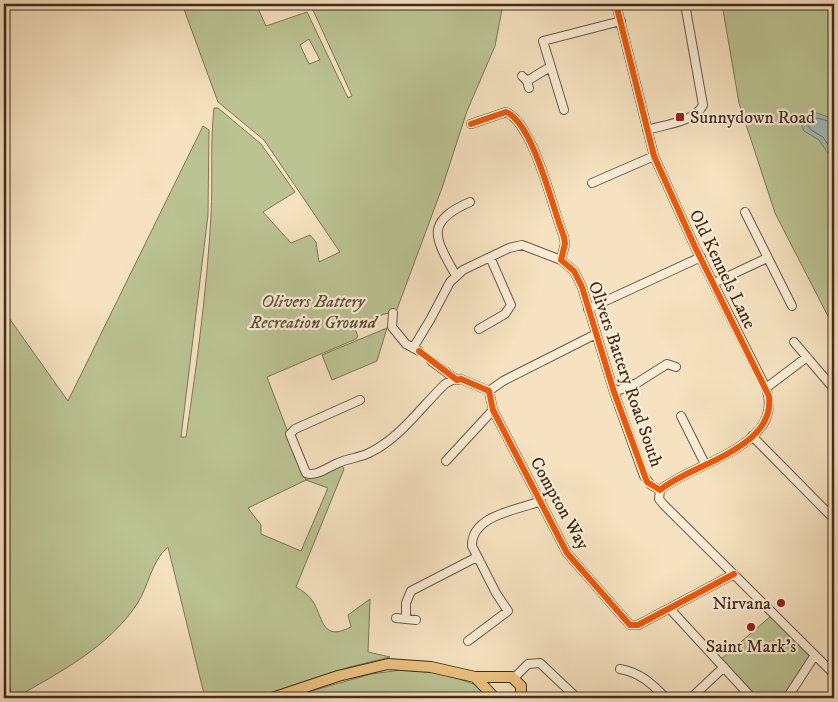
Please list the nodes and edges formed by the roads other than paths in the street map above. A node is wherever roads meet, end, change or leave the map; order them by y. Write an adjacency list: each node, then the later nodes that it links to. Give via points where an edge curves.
1 (616, 4): 3 (street, Old Kennels Lane)
2 (685, 4): 8 (street, via 703,105 689,117)
3 (621, 21): 4 (street, via 543,41); 8 (street, Old Kennels Lane)
4 (550, 67): 5 (street); 6 (street)
5 (526, 82)
6 (564, 110)
7 (471, 124): 16 (street, via 502,112 512,114 525,129 564,236)
8 (647, 130): 9 (street, Old Kennels Lane)
9 (654, 156): 10 (street); 14 (street, Old Kennels Lane)
10 (592, 183)
11 (470, 202): 17 (street, via 447,214 438,226 438,240)
12 (745, 212): 15 (street)
13 (490, 257): 16 (street, via 522,245); 17 (street); 22 (street, via 511,305 505,314)
14 (701, 257): 18 (street, Old Kennels Lane); 20 (street)
15 (767, 258): 18 (street); 19 (street)
16 (561, 260): 20 (street, Olivers Battery Road South, via 578,277)
17 (455, 274): 21 (street, via 416,350 402,341 392,327)
18 (714, 283): 31 (street, Old Kennels Lane)
19 (792, 306)
20 (588, 309): 23 (street, Olivers Battery Road South)
21 (393, 313)
22 (479, 329)
23 (596, 334): 33 (street); 34 (street, Olivers Battery Road South)
24 (794, 342): 26 (street)
25 (668, 355): 28 (street)
26 (807, 357): 31 (street); 32 (street)
27 (431, 361): 30 (street)
28 (667, 364): 29 (street); 34 (street)
29 (676, 367)
30 (457, 380): 33 (street); 35 (street, via 445,384 385,444 316,474 306,473 290,434)
31 (766, 388): 38 (street, Old Kennels Lane, via 770,404 768,415)
32 (834, 388)
33 (489, 391): 36 (street, Compton Way)
34 (614, 392): 41 (street, Olivers Battery Road South, via 644,476)
35 (360, 400)
36 (493, 410): 39 (street); 42 (street, Compton Way)
37 (682, 416): 40 (street)
38 (752, 436): 40 (street, Old Kennels Lane, via 737,448); 43 (street)
39 (446, 461)
40 (705, 464): 41 (street, Old Kennels Lane)
41 (660, 490): 45 (street, Olivers Battery Road South, via 659,499 663,504)
42 (541, 501): 44 (street, via 504,513 476,529 472,546); 46 (street, Compton Way, via 567,553 630,625 638,626)
43 (834, 519)
44 (477, 557): 48 (street, via 410,591); 50 (street, via 508,611)
45 (734, 574): 46 (street, Compton Way); 51 (street, Olivers Battery Road South)
46 (670, 609): 52 (street)
47 (396, 618): 48 (street)
48 (406, 618): 49 (street)
49 (416, 620)
50 (468, 641)
51 (815, 655): 54 (street, Olivers Battery Road South); 65 (street)
52 (724, 668): 63 (street); 64 (street)
53 (620, 669): 62 (street, via 636,672 652,682)
54 (834, 674)
55 (475, 677): 56 (main road); 59 (main road); 60 (main road, via 431,667 388,664 338,676)
56 (501, 678): 57 (main road); 59 (main road, via 492,688)
57 (514, 678): 58 (main road, via 519,682); 61 (street, via 528,664 540,663)
58 (523, 696)
59 (493, 697)
60 (272, 698)
61 (577, 698)
62 (666, 698)
63 (691, 698)
64 (752, 698)
65 (787, 698)

